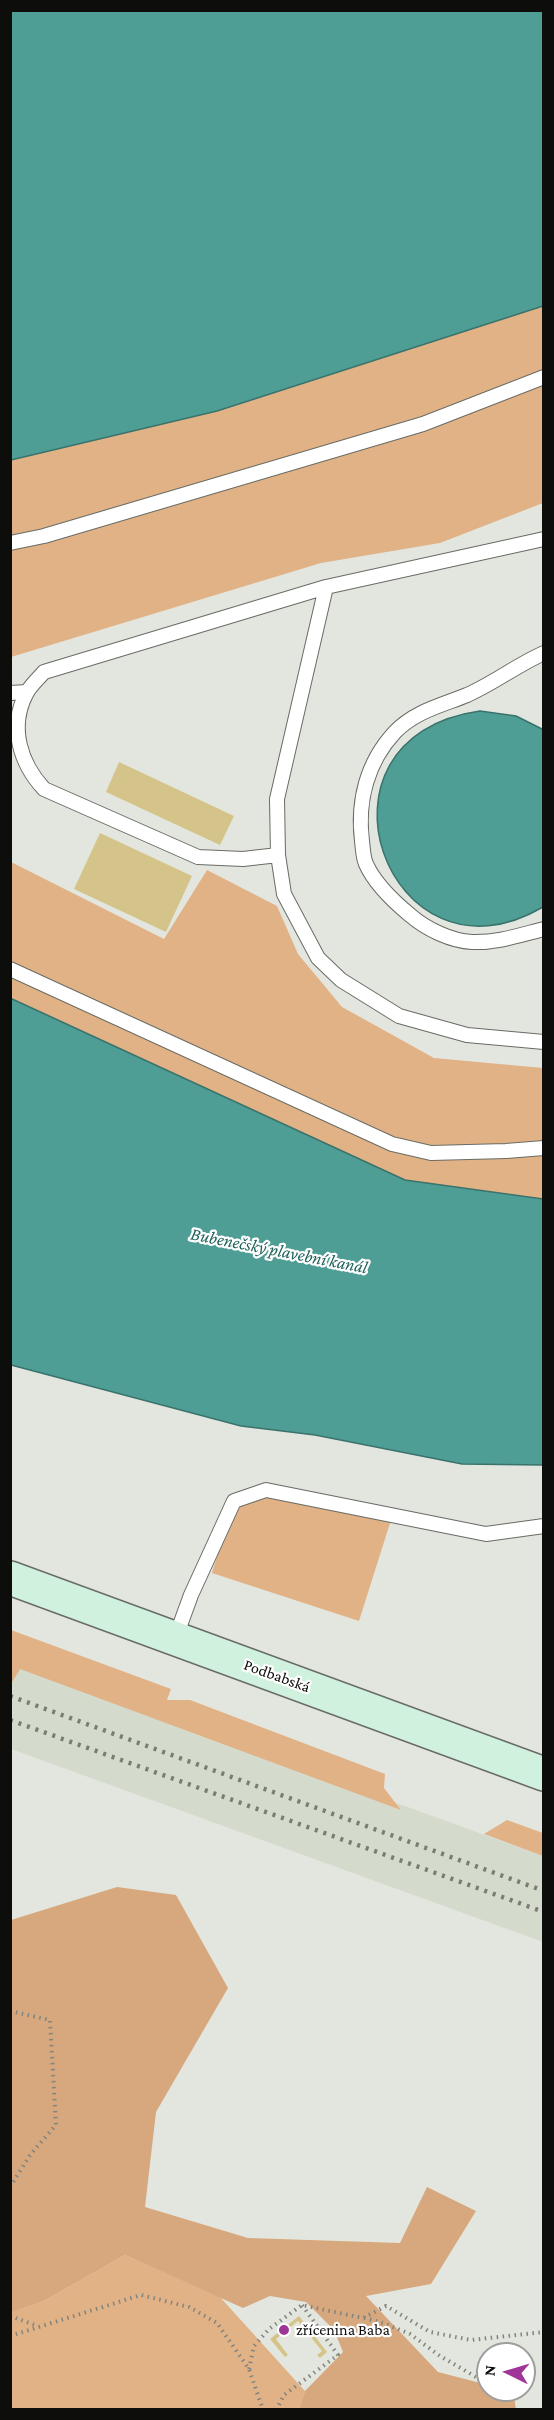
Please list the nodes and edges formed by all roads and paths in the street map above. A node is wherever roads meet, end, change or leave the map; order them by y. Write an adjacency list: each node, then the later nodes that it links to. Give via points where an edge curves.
1 (543, 377): 3 (lane, via 423,424 44,537)
2 (543, 539): 4 (lane)
3 (10, 543)
4 (326, 587): 6 (lane, via 44,672); 8 (lane, via 277,800)
5 (543, 653): 9 (lane, via 468,695 434,706 396,731 373,762 362,794 360,827 365,862 379,885 419,923 470,942 500,940)
6 (27, 692): 7 (lane); 8 (lane, via 17,719 18,742 30,774 44,789 198,857 243,859)
7 (10, 693)
8 (278, 855): 11 (lane, via 284,894 318,958 341,980 399,1016 467,1035)
9 (543, 929)
10 (10, 969): 12 (lane, via 392,1144 432,1153)
11 (543, 1041)
12 (543, 1148)
13 (543, 1526): 15 (lane, via 486,1534 266,1490 234,1501)
14 (10, 1578): 15 (main road, Podbabská)
15 (175, 1639): 16 (main road, Podbabská)
16 (543, 1774)
17 (10, 2011): 18 (path, via 50,2020 56,2125 30,2155)
18 (10, 2187)
19 (302, 2305): 21 (path); 25 (path, via 269,2329 254,2346); 28 (path, via 338,2355 284,2396)
20 (10, 2316): 22 (path)
21 (363, 2318): 23 (path, via 386,2306 430,2332 471,2340); 26 (path, via 410,2334)
22 (39, 2327): 24 (path); 25 (path, via 141,2295 189,2307 217,2323)
23 (543, 2332)
24 (10, 2336)
25 (249, 2369): 27 (path)
26 (476, 2377)
27 (263, 2409)
28 (276, 2409)

